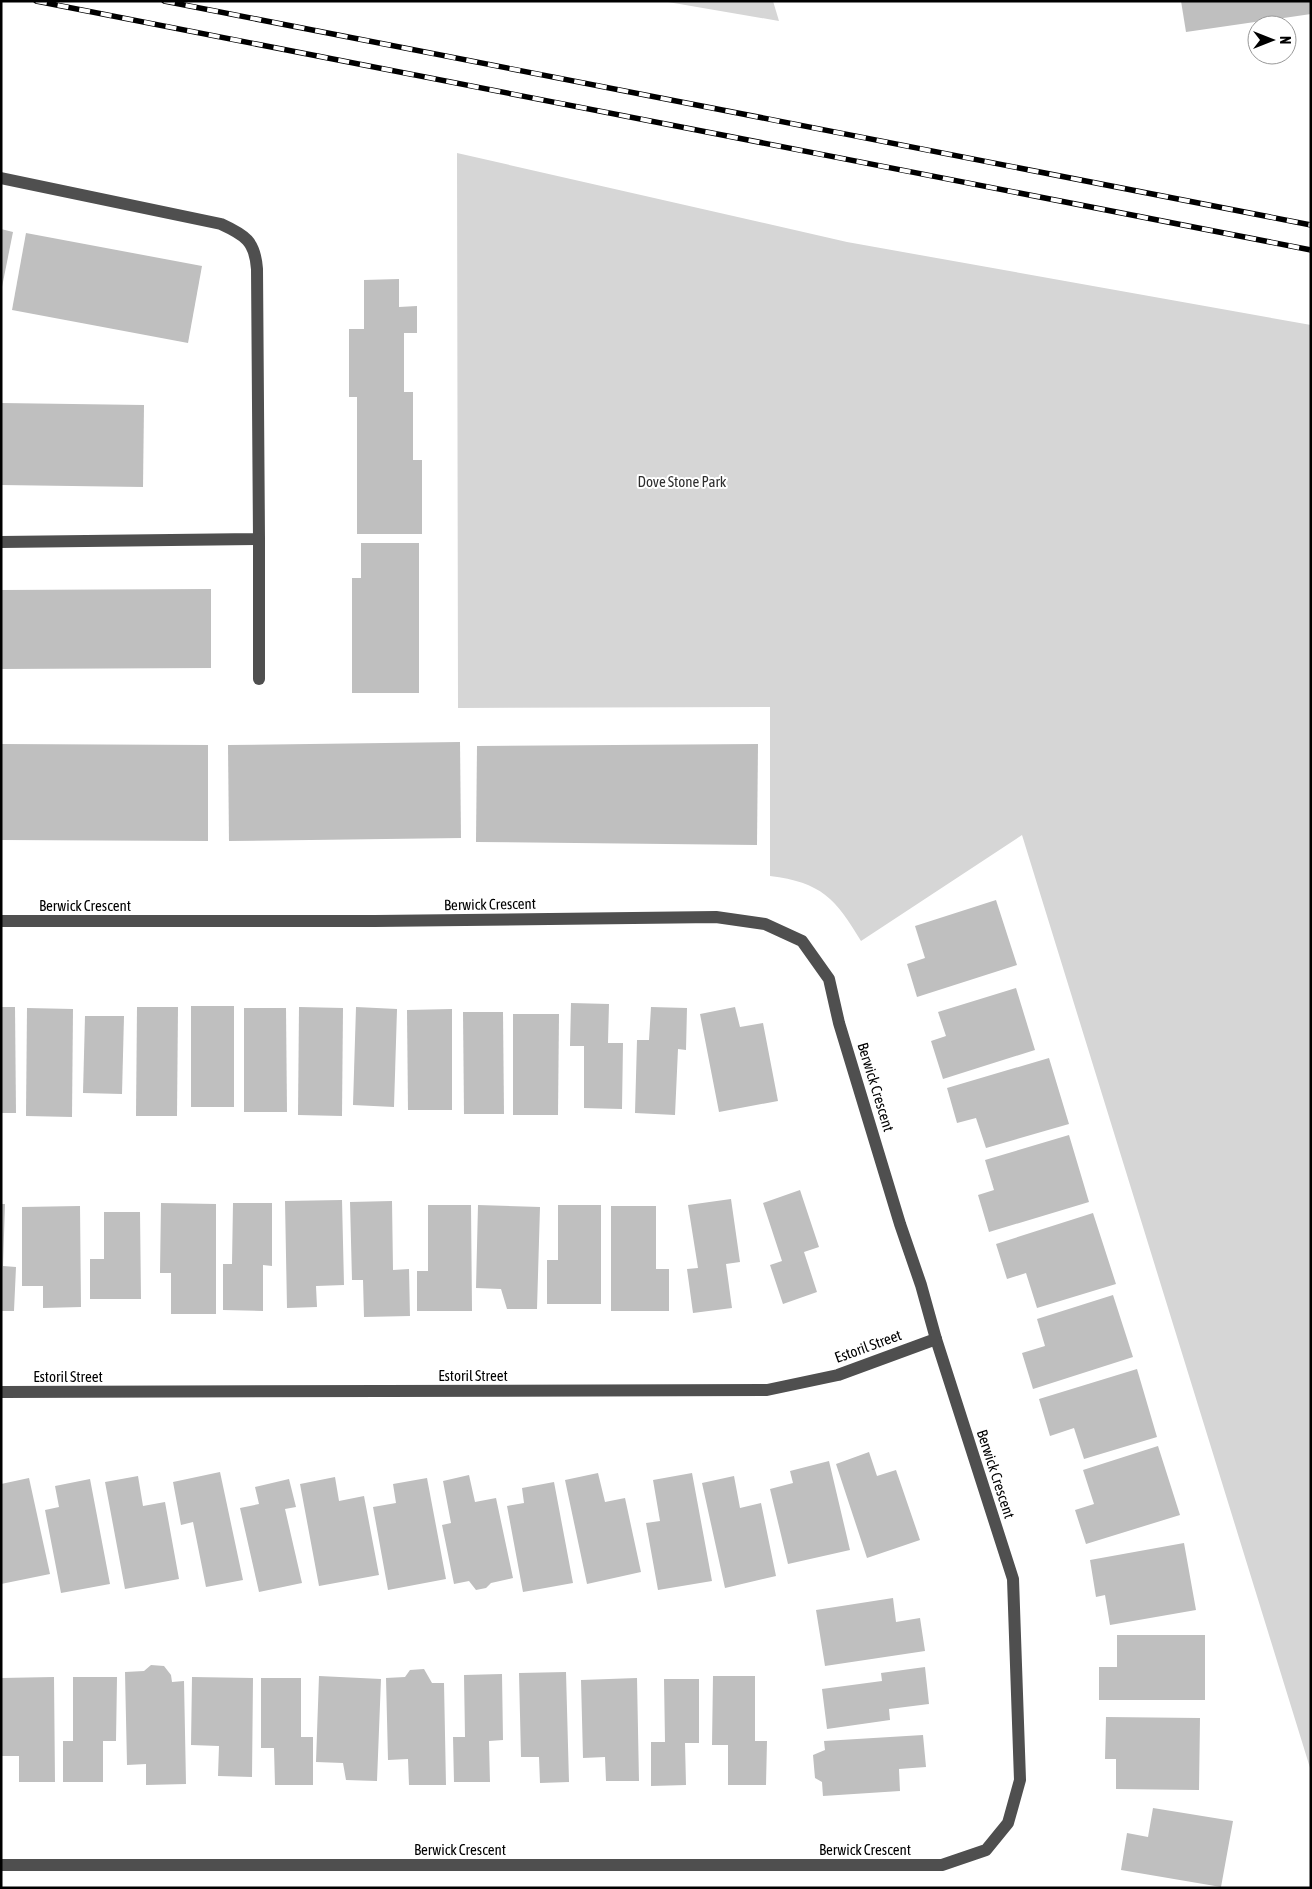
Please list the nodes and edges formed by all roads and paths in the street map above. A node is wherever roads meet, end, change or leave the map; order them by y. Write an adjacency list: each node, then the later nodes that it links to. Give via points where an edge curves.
1 (1, 178): 2 (street, via 221,224 249,240 256,254 257,269)
2 (259, 539): 3 (street); 4 (street)
3 (1, 542)
4 (259, 679)
5 (1, 921): 6 (street, Berwick Crescent, via 716,917 765,924 802,942 829,979 842,1032)
6 (936, 1339): 7 (street, Estoril Street, via 838,1375 767,1390); 8 (street, Berwick Crescent, via 1013,1579 1020,1780 1008,1823 986,1850 942,1865)
7 (1, 1392)
8 (1, 1865)

